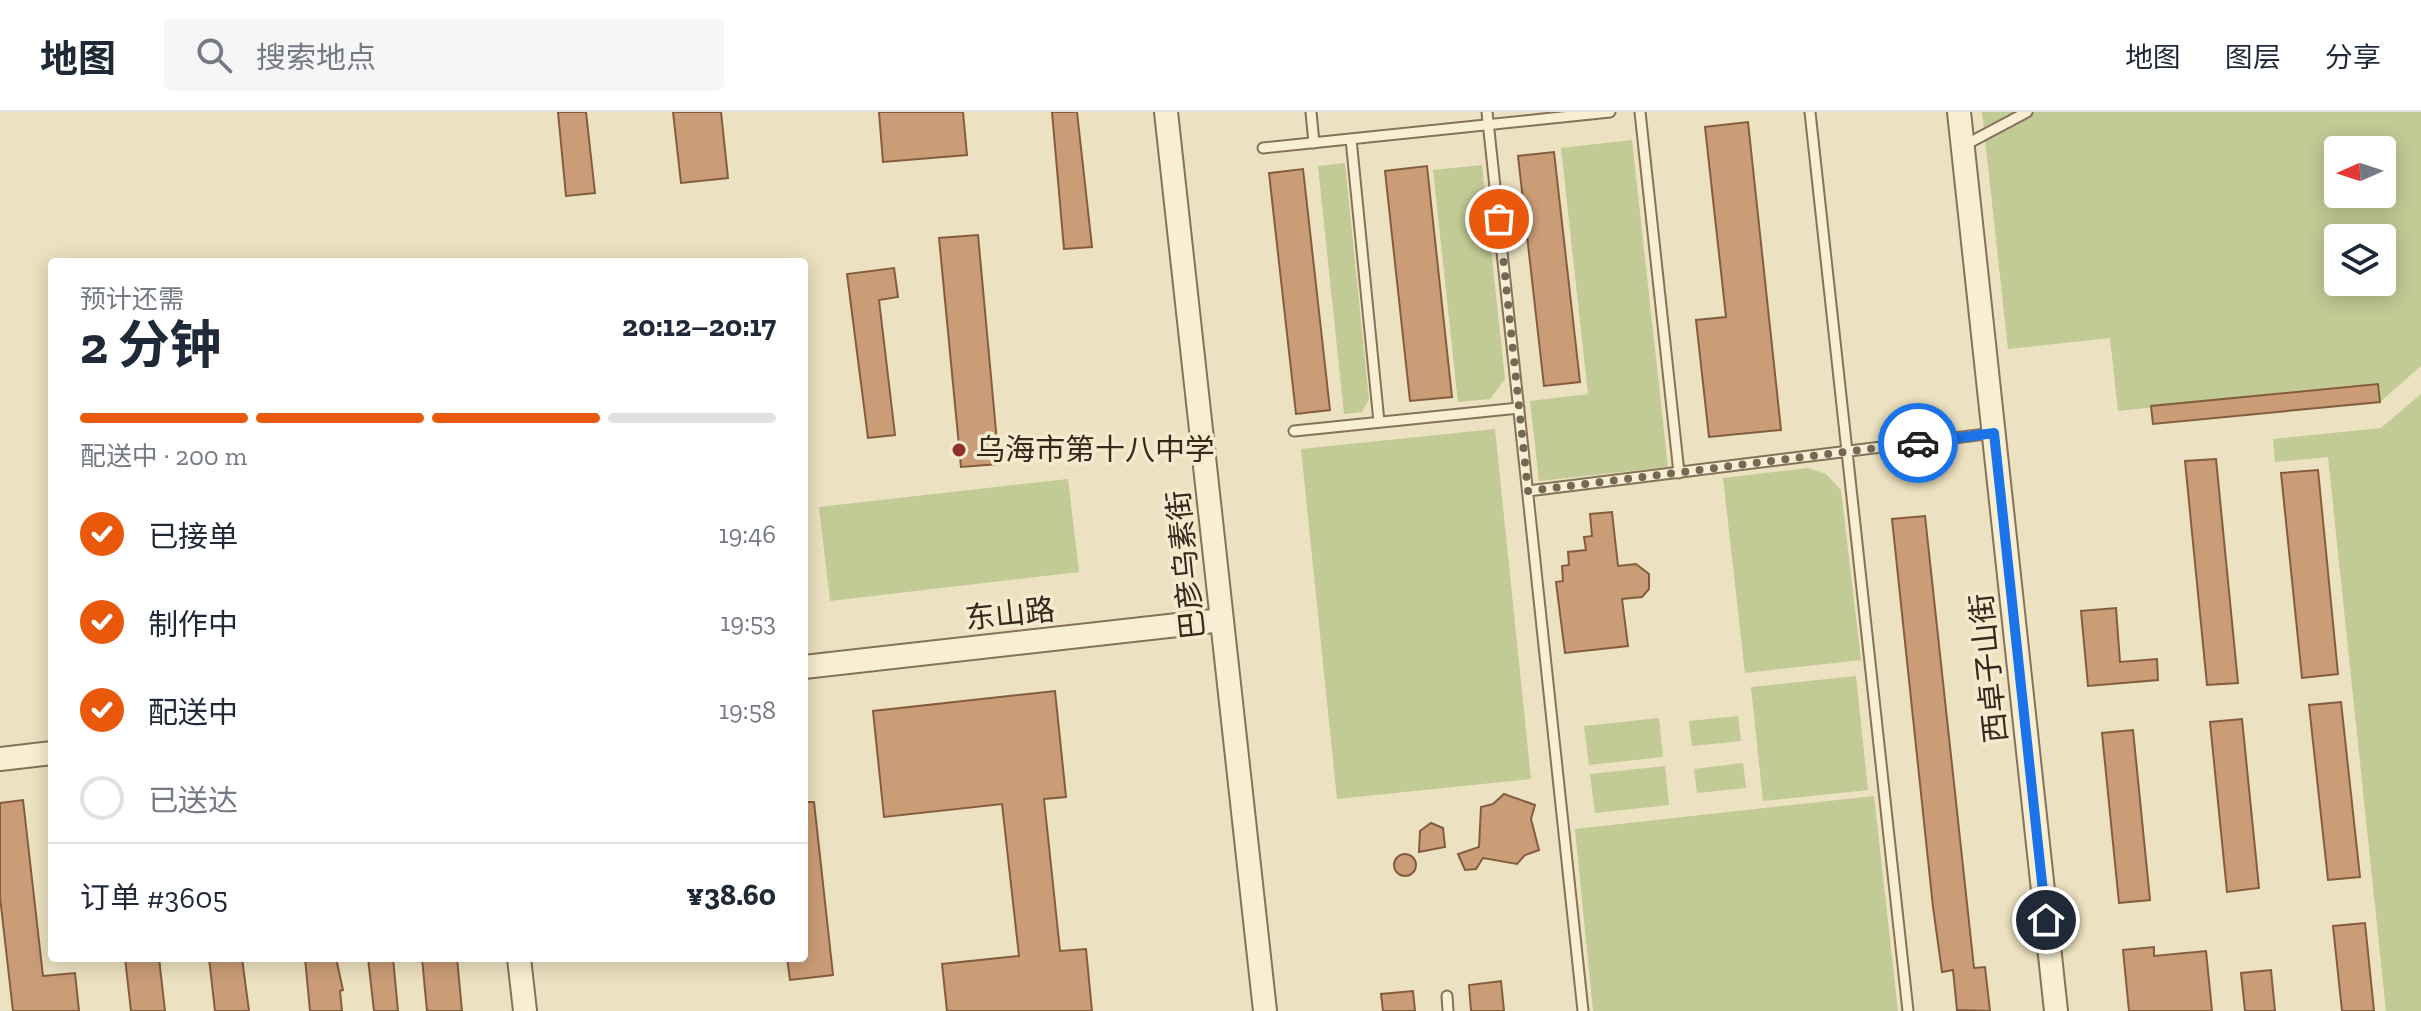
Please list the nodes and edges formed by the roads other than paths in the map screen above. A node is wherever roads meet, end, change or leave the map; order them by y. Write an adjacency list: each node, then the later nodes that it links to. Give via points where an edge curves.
1 (1166, 112): 22 (street, 巴彦乌素街)
2 (1179, 112): 30 (street, 巴彦乌素街)
3 (1311, 112): 12 (lane)
4 (1487, 112): 10 (lane)
5 (1610, 112): 10 (lane)
6 (1640, 112): 20 (lane)
7 (1810, 112): 19 (lane)
8 (1959, 112): 13 (street, 西卓子山街)
9 (2027, 112): 13 (lane)
10 (1489, 125): 11 (lane); 15 (lane)
11 (1351, 139): 12 (lane); 16 (lane)
12 (1314, 143): 14 (lane)
13 (1962, 146): 18 (street, 西卓子山街)
14 (1263, 148)
15 (1519, 408): 16 (lane); 21 (lane)
16 (1379, 422): 17 (lane)
17 (1294, 431)
18 (1994, 433): 19 (lane); 34 (street, 西卓子山街)
19 (1847, 452): 20 (lane); 33 (lane)
20 (1679, 473): 21 (lane)
21 (1528, 491): 32 (lane)
22 (1222, 620): 23 (street, 东山路); 29 (street, 巴彦乌素街)
23 (808, 667)
24 (48, 753): 25 (street)
25 (0, 759)
26 (519, 962): 28 (street)
27 (1447, 996): 31 (lane)
28 (525, 1011)
29 (1265, 1011)
30 (1277, 1011)
31 (1448, 1011)
32 (1583, 1011)
33 (1908, 1011)
34 (2056, 1011)

